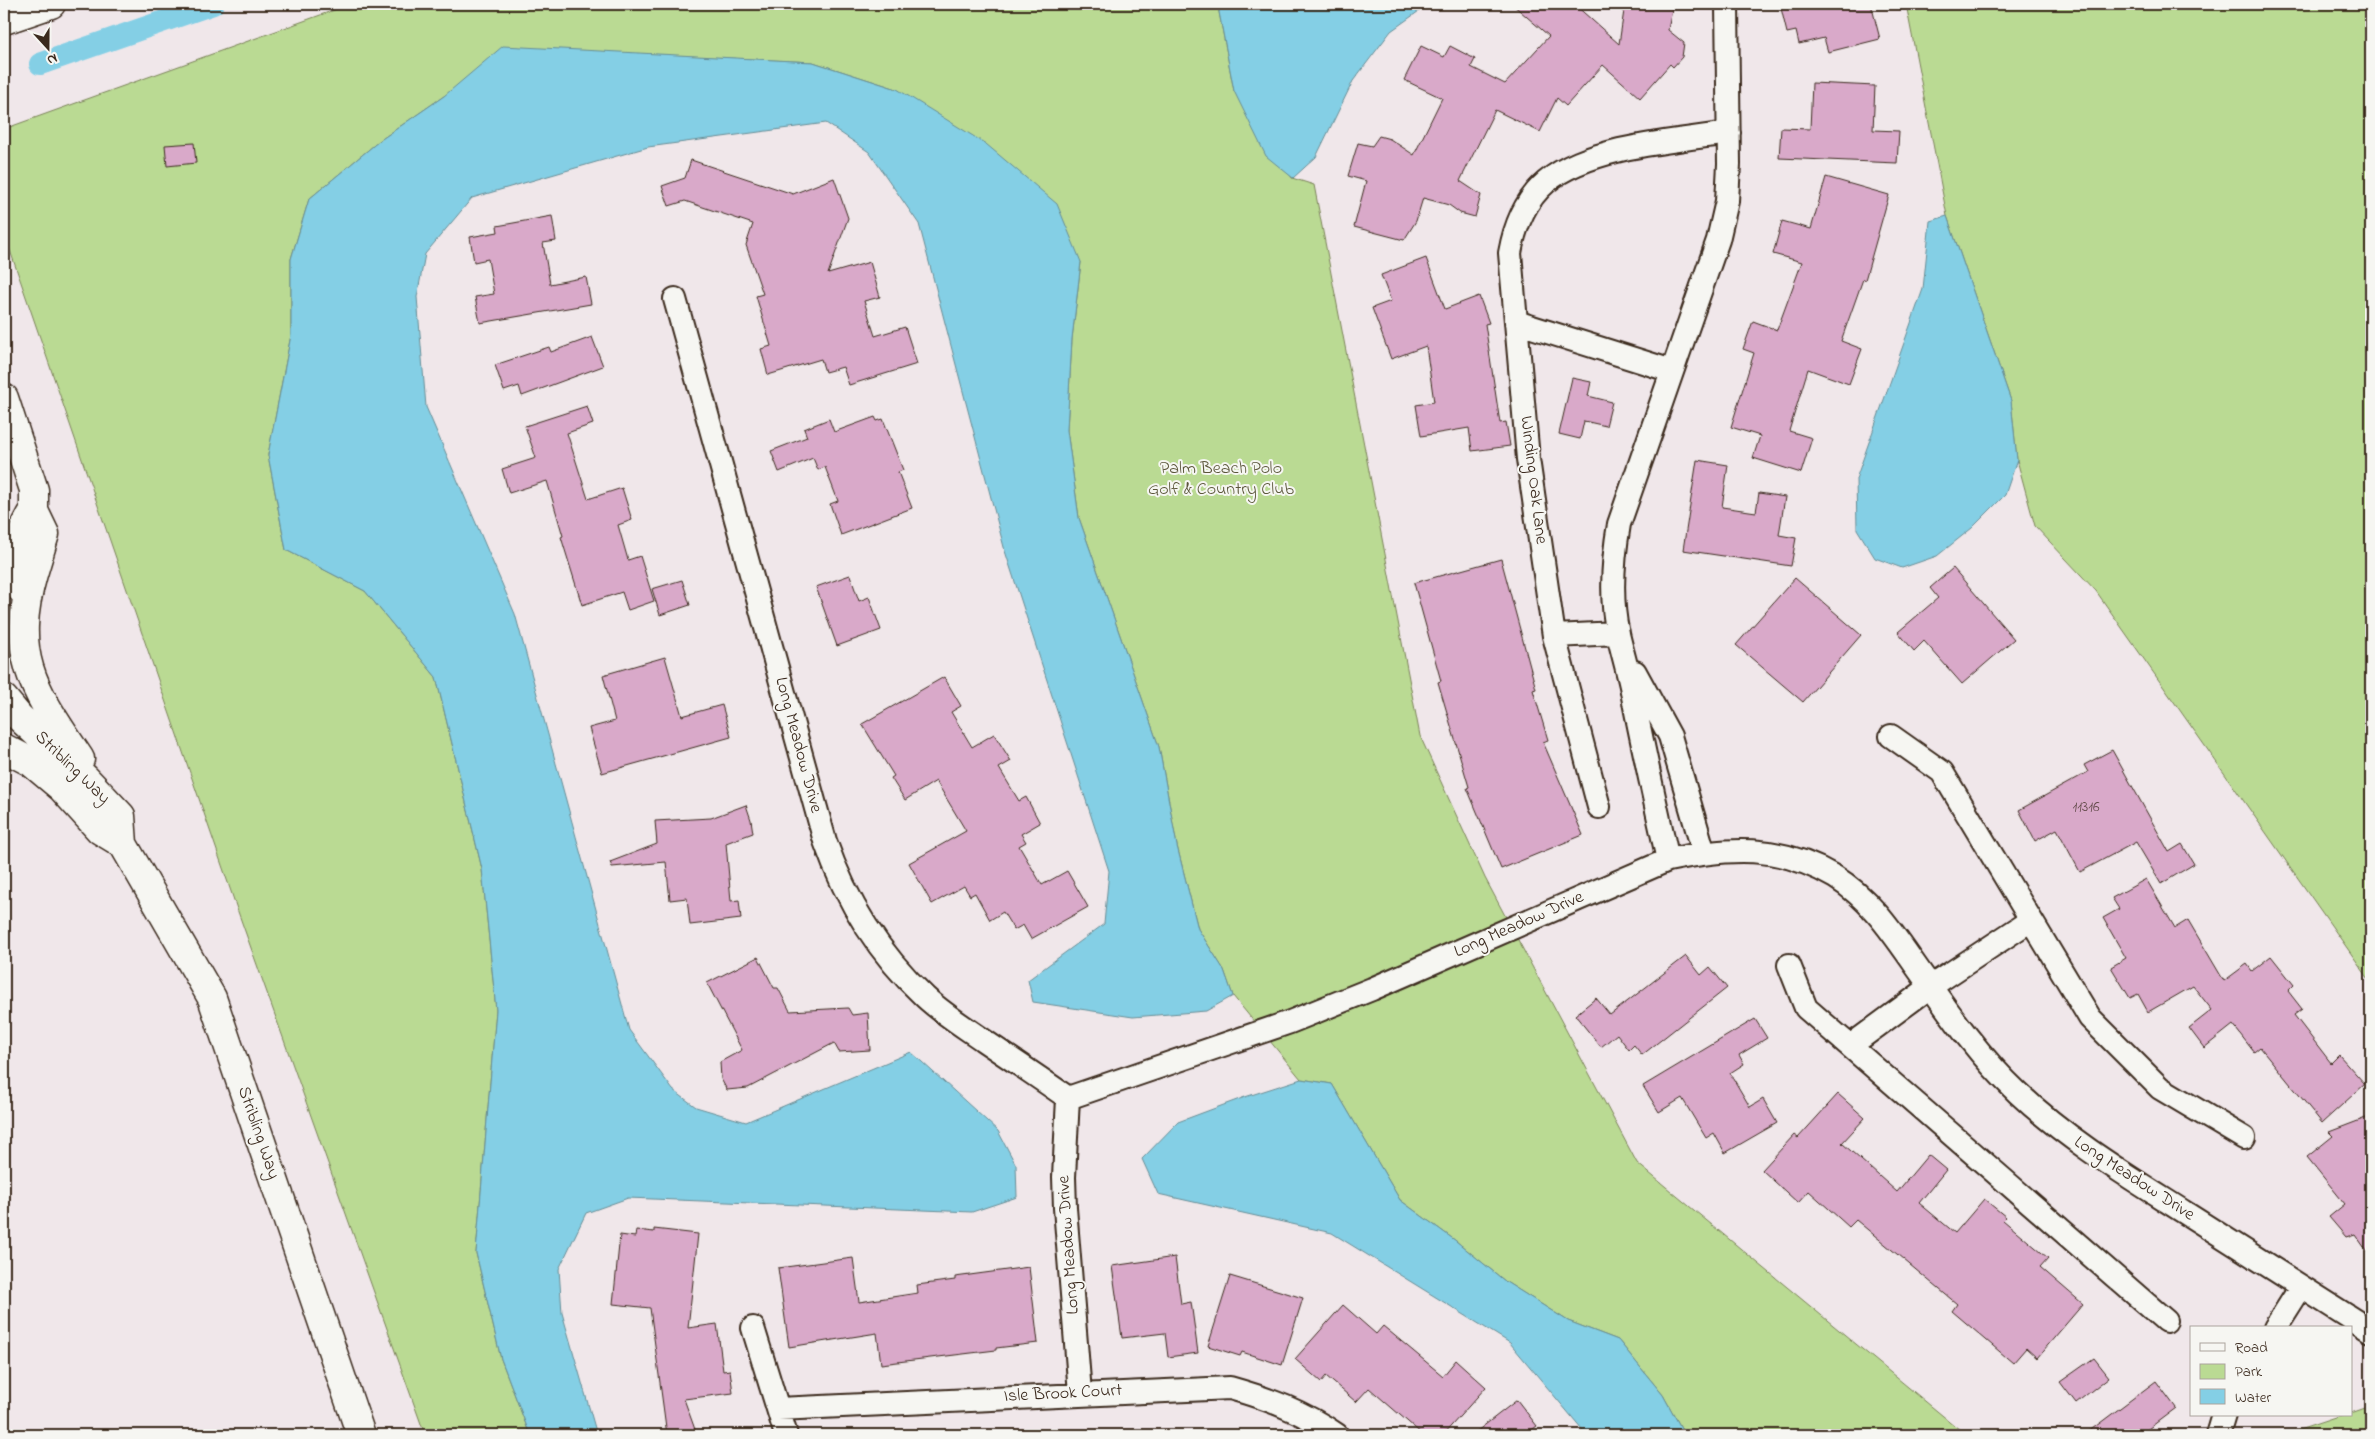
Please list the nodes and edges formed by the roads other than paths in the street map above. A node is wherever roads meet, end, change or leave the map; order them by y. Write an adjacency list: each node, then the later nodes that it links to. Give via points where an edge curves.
1 (51, 4): 3 (street)
2 (1727, 4): 4 (street)
3 (4, 20)
4 (1729, 133): 6 (street, Winding Oak Lane, via 1650,143 1590,158 1563,169 1551,178 1527,205 1512,239 1510,253); 7 (street, via 1726,202 1718,240)
5 (674, 299): 25 (street, Long Meadow Drive, via 825,841 849,899 883,951 925,997)
6 (1516, 322): 7 (street); 11 (street, Winding Oak Lane, via 1528,459)
7 (1672, 371): 12 (street, via 1618,524 1613,583)
8 (4, 398): 9 (street, via 34,490 34,511 24,525)
9 (12, 574): 10 (street, via 9,606); 16 (street, via 23,617 26,663 32,681)
10 (4, 616)
11 (1554, 636): 12 (street); 17 (street, Winding Oak Lane)
12 (1621, 643): 19 (street, via 1670,736); 20 (street)
13 (4, 698): 16 (street, Stribling Way, via 19,717)
14 (1890, 736): 21 (street, via 1942,772)
15 (4, 748): 18 (street, Stribling Way, via 31,762 62,788 100,830)
16 (110, 804): 18 (street, Stribling Way, via 121,816)
17 (1599, 807)
18 (123, 844): 35 (street, Stribling Way, via 212,998)
19 (1704, 852): 20 (street, Long Meadow Drive); 23 (street, Long Meadow Drive, via 1748,849 1779,854 1808,863 1836,878 1882,918)
20 (1668, 860): 25 (street, Long Meadow Drive, via 1372,990 1290,1022)
21 (2031, 920): 23 (street); 26 (street, via 2090,1018 2160,1088)
22 (1789, 965): 24 (street, via 1806,1008)
23 (1930, 987): 24 (street); 27 (street, Long Meadow Drive, via 1975,1047 2046,1118 2093,1154)
24 (1850, 1046): 28 (street)
25 (1068, 1098): 32 (street, Long Meadow Drive, via 1065,1208)
26 (2244, 1138)
27 (2301, 1287): 29 (street); 31 (street, Long Meadow Drive)
28 (2166, 1321)
29 (2276, 1326)
30 (753, 1328): 33 (street)
31 (2371, 1331)
32 (1080, 1393): 33 (street, Isle Brook Court); 37 (street, Isle Brook Court, via 1230,1388 1267,1398)
33 (778, 1409): 36 (street)
34 (2224, 1416): 38 (street)
35 (361, 1435)
36 (786, 1435)
37 (1337, 1435)
38 (2218, 1435)

